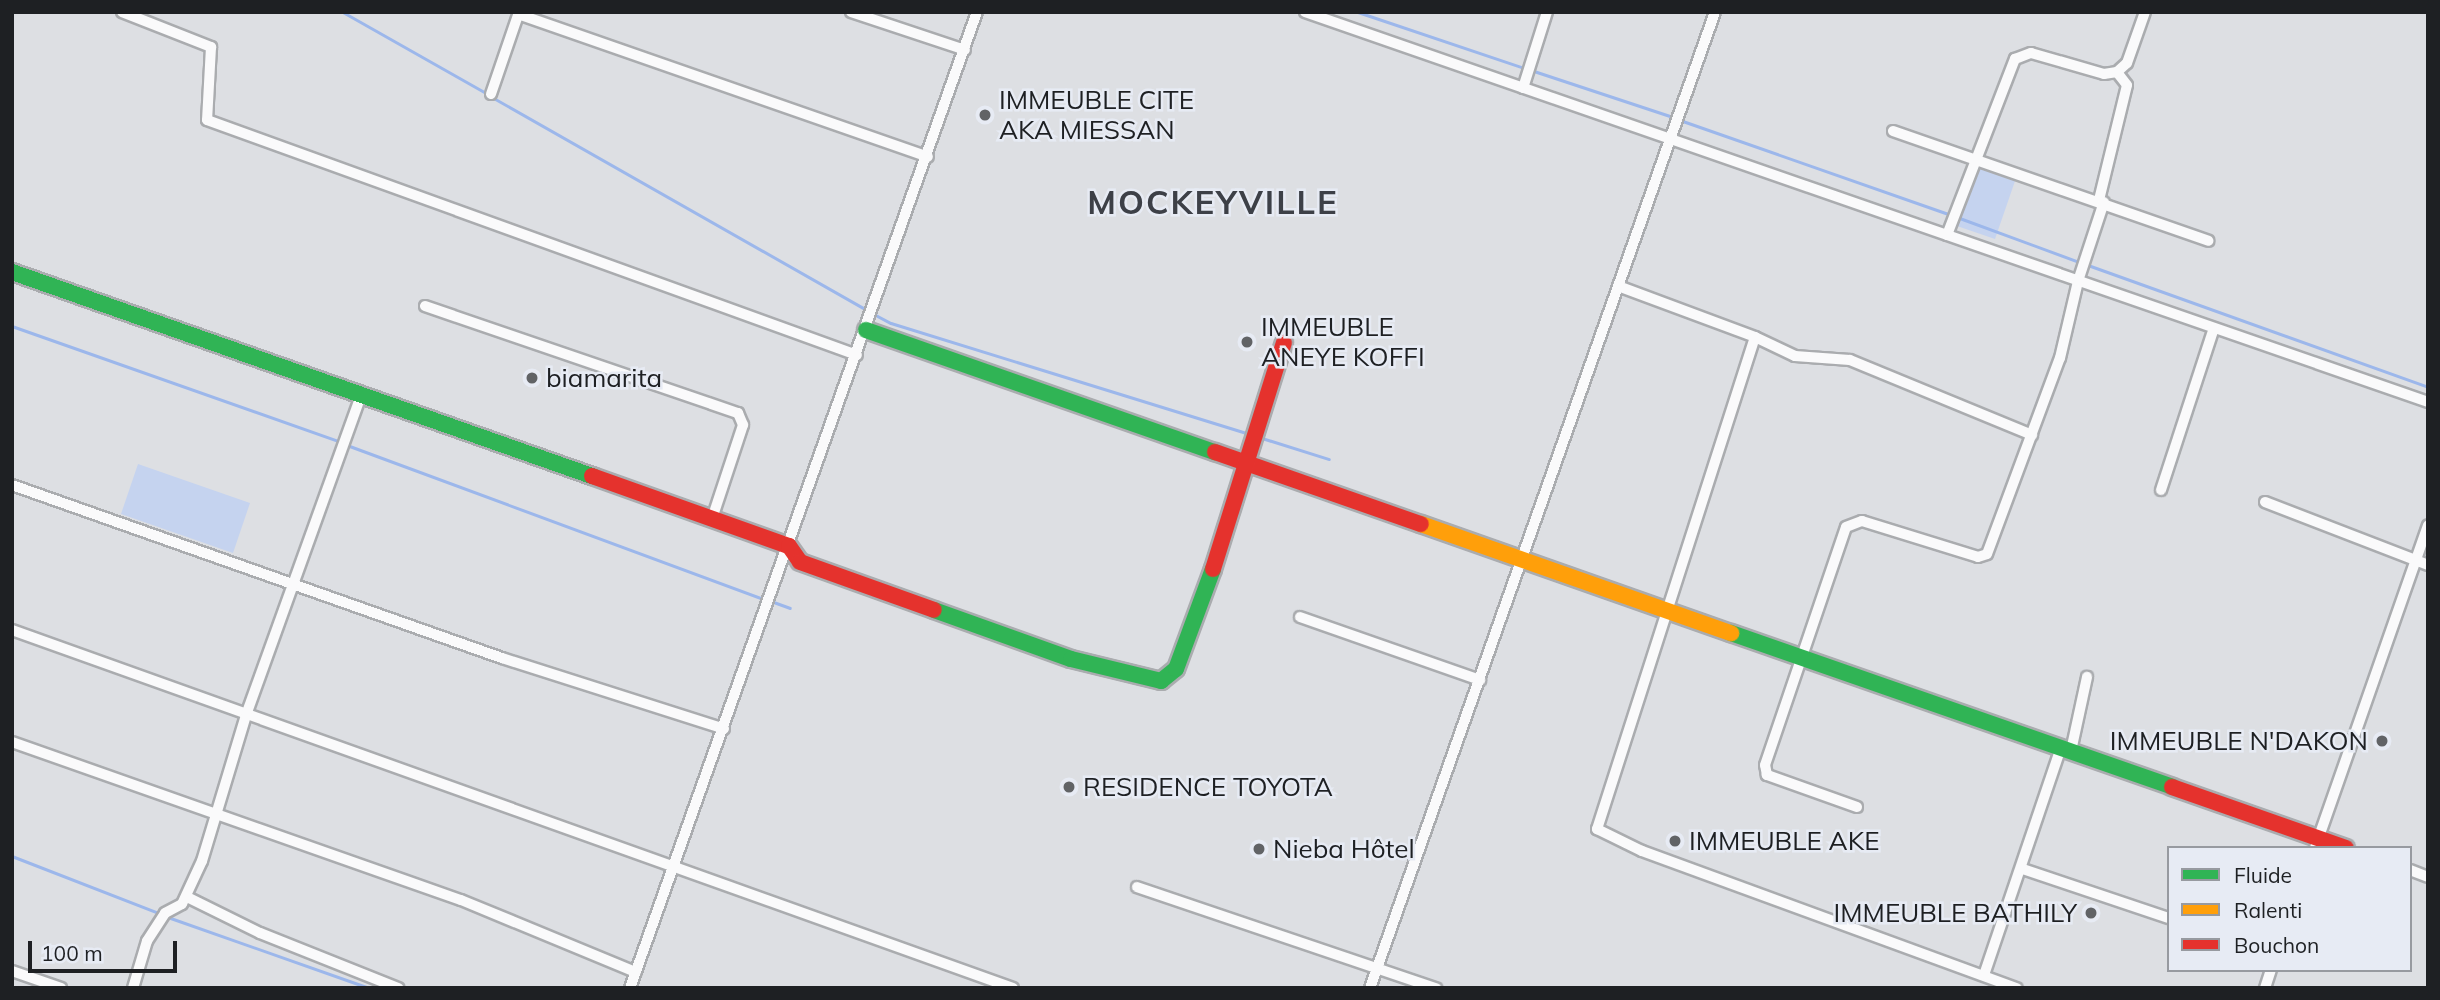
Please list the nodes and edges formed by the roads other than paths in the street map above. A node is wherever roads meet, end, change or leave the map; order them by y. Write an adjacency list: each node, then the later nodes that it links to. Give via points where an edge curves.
1 (122, 12): 28 (street, via 211,47 207,120)
2 (851, 12): 9 (street)
3 (977, 12): 9 (street)
4 (1306, 12): 11 (street)
5 (1547, 12): 11 (street)
6 (1715, 12): 14 (street)
7 (2145, 12): 10 (street, via 2127,63)
8 (519, 13): 12 (street); 15 (street)
9 (965, 50): 15 (street)
10 (2117, 72): 16 (street, via 2104,74 2022,53 2015,59); 17 (street, via 2127,85)
11 (1524, 88): 14 (street)
12 (491, 94)
13 (1892, 131): 16 (street)
14 (1669, 139): 18 (street); 22 (street)
15 (928, 157): 25 (street)
16 (1976, 159): 17 (street); 18 (street)
17 (2101, 201): 19 (street); 21 (street)
18 (1947, 235): 21 (street)
19 (2208, 242)
20 (12, 272): 29 (street)
21 (2078, 281): 24 (street); 31 (street, via 2060,358)
22 (1618, 286): 26 (street); 39 (street)
23 (425, 306): 36 (street, via 737,413 743,425)
24 (2214, 328): 30 (street); 34 (street)
25 (866, 330): 28 (street); 32 (street)
26 (1755, 337): 31 (street, via 1795,356 1850,360); 43 (street, via 1696,511)
27 (1284, 343): 32 (street)
28 (857, 355): 38 (street)
29 (361, 395): 36 (street); 42 (street)
30 (2428, 402)
31 (2032, 435): 46 (street, via 1984,557 1862,521 1846,527)
32 (1249, 463): 38 (street, via 1176,669 1161,681 1071,659 800,562); 39 (street)
33 (12, 485): 42 (street)
34 (2161, 490)
35 (2265, 502): 40 (street)
36 (712, 519): 38 (street)
37 (2428, 525): 40 (street)
38 (789, 546): 50 (street)
39 (1523, 559): 43 (street); 48 (street)
40 (2415, 561): 41 (street); 55 (street)
41 (2428, 565)
42 (292, 585): 49 (street); 50 (street)
43 (1669, 611): 46 (street); 65 (street, via 1597,815 1597,829 1642,851)
44 (1300, 617): 48 (street)
45 (12, 630): 49 (street)
46 (1801, 654): 52 (street); 53 (street, via 1765,771)
47 (2087, 677): 52 (street)
48 (1480, 680): 62 (street)
49 (246, 715): 54 (street); 57 (street)
50 (724, 729): 57 (street)
51 (12, 742): 54 (street)
52 (2066, 750): 55 (street); 58 (street)
53 (1857, 807)
54 (215, 811): 60 (street); 64 (street, via 461,900)
55 (2317, 843): 56 (street)
56 (2334, 846)
57 (675, 865): 64 (street); 70 (street)
58 (2023, 869): 61 (street); 65 (street)
59 (1137, 887): 62 (street)
60 (187, 897): 67 (street, via 165,913 148,941); 68 (street, via 260,933)
61 (2167, 917)
62 (1377, 969): 71 (street); 72 (street)
63 (12, 971): 66 (street)
64 (636, 971): 69 (street)
65 (1984, 975): 73 (street)
66 (61, 988)
67 (133, 988)
68 (398, 988)
69 (630, 988)
70 (1013, 988)
71 (1370, 988)
72 (1436, 988)
73 (2017, 988)

